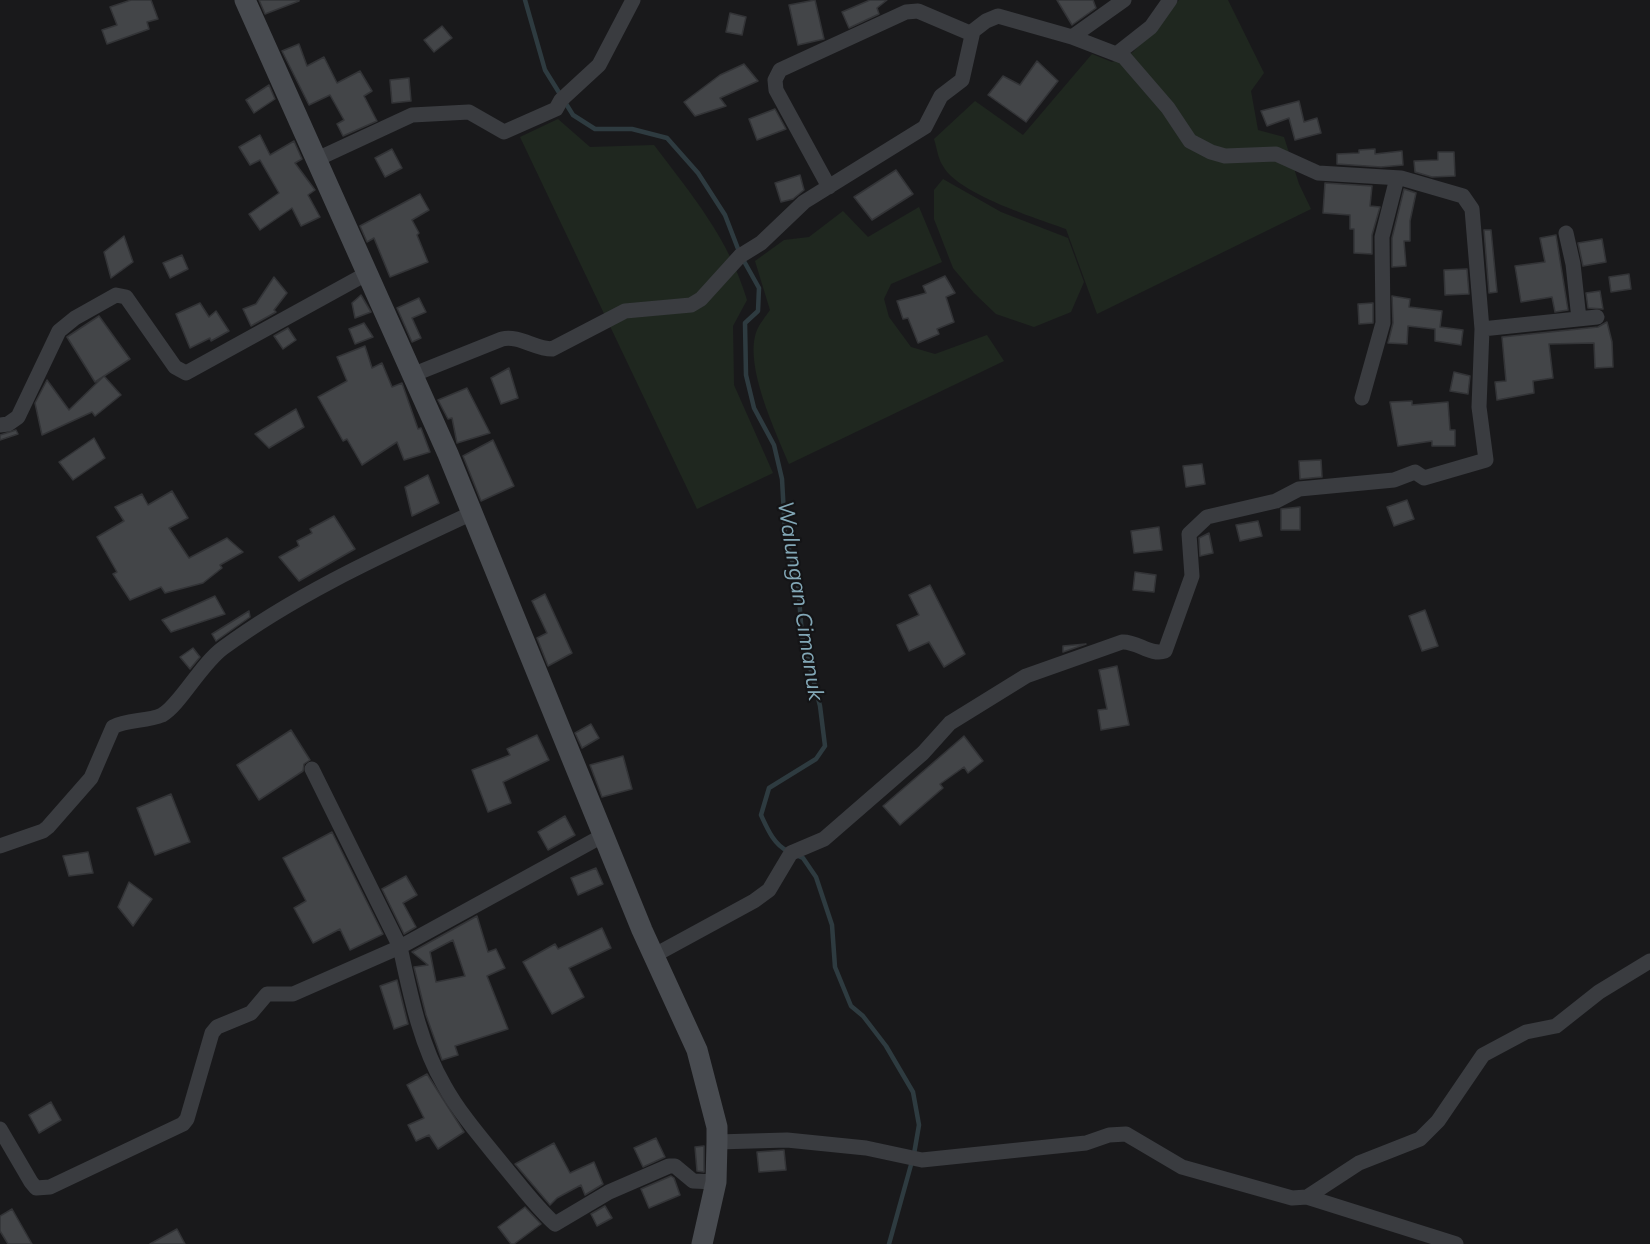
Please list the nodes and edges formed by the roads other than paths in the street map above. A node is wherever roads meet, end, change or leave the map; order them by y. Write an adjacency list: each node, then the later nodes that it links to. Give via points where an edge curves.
1 (245, 0): 8 (street)
2 (633, 0): 8 (street, via 599,65 553,111 504,132 469,112 406,116)
3 (1124, 0): 6 (street)
4 (1170, 0): 7 (street, via 1151,27)
5 (972, 34): 6 (street, via 977,26 998,16); 10 (street, via 962,80 941,96 925,127); 10 (street, via 918,11 906,12 780,70 776,90)
6 (1072, 37): 7 (street)
7 (1118, 53): 9 (street, via 1168,108 1190,141 1212,152 1225,156 1276,154 1318,173)
8 (315, 160): 12 (street)
9 (1397, 178): 15 (street, via 1463,196 1468,201 1472,209); 17 (street, via 1382,237 1383,323)
10 (829, 187): 16 (street, via 804,202 761,243 740,256 691,305 625,311 552,349 502,339)
11 (1566, 233): 14 (street)
12 (366, 274): 16 (street); 18 (street, via 186,373 175,367 126,297 116,295 59,331 18,417)
13 (1597, 317): 14 (street)
14 (1578, 319): 15 (street)
15 (1482, 329): 24 (street, via 1479,407 1486,460 1424,478 1415,472 1394,480 1299,489 1276,501 1207,517 1189,537 1192,576 1166,651 1122,642 1026,676 950,723 922,753 824,839 791,853 783,871 761,896)
16 (412, 375): 19 (street)
17 (1362, 398)
18 (0, 425)
19 (472, 513): 21 (street); 22 (street, via 336,578 224,647 205,663 170,709 152,718 113,727 91,778 43,831)
20 (312, 769): 23 (street)
21 (604, 836): 23 (street); 24 (street)
22 (0, 846)
23 (400, 947): 26 (street, via 299,992 267,994 251,1013 214,1029 187,1119 175,1130 42,1189 31,1182); 28 (street, via 412,1001 444,1086 468,1121 555,1224 609,1192 669,1166 675,1166 690,1180)
24 (653, 956): 27 (street, via 697,1050 717,1127)
25 (1650, 961): 29 (street, via 1599,992 1556,1026 1526,1032 1483,1055 1428,1133 1359,1163)
26 (0, 1129)
27 (717, 1142): 28 (street); 29 (street, via 787,1140 866,1148 922,1160 1086,1143 1126,1134 1182,1167 1292,1198)
28 (716, 1182): 30 (street)
29 (1307, 1197): 31 (street)
30 (702, 1244)
31 (1456, 1244)

